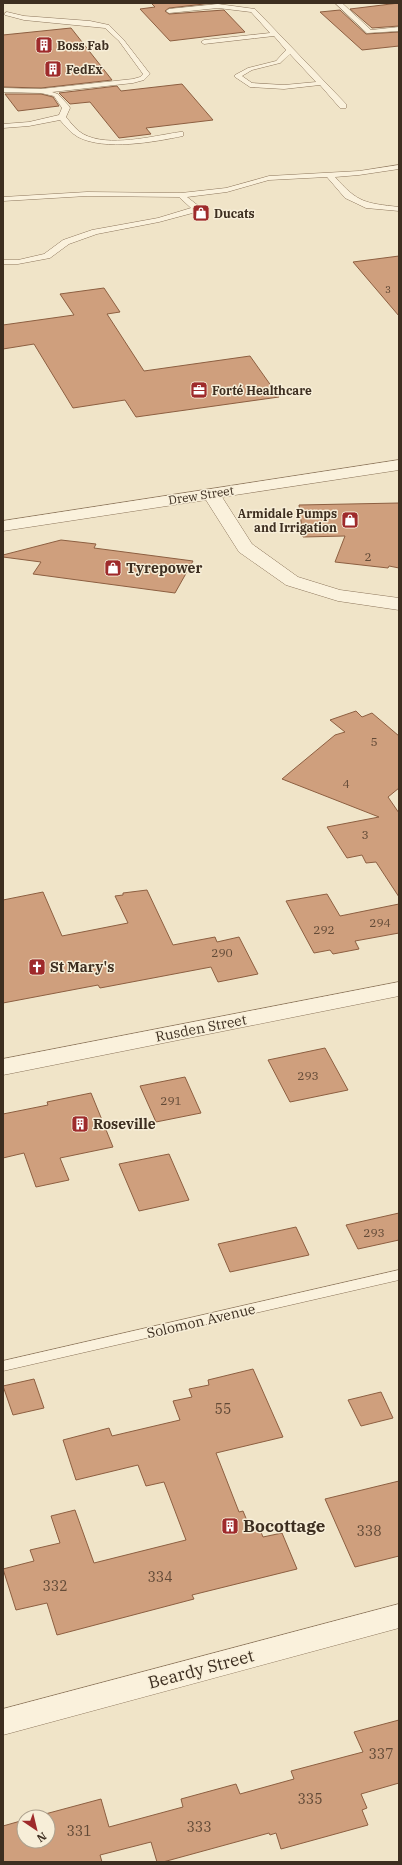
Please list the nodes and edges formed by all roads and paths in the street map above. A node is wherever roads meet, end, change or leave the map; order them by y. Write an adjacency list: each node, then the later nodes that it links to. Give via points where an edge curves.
1 (338, 3): 6 (lane, via 369,32)
2 (3, 5): 5 (lane, via 8,11)
3 (216, 5): 4 (lane); 7 (lane, via 253,10)
4 (169, 11)
5 (5, 15): 12 (lane, via 107,26 147,74 142,79 134,81)
6 (399, 29)
7 (276, 34): 8 (lane); 9 (lane)
8 (204, 42)
9 (290, 50): 10 (lane); 10 (lane, via 278,62 250,69 237,76 250,85 284,87)
10 (322, 83): 13 (lane)
11 (3, 90): 12 (lane)
12 (41, 91): 14 (lane, via 56,95 66,108)
13 (343, 106)
14 (62, 117): 15 (lane); 16 (lane, via 80,135 97,141)
15 (3, 126)
16 (180, 134)
17 (399, 167): 18 (lane, via 359,173)
18 (328, 174): 19 (lane, via 269,178 227,190); 21 (lane, via 348,196 369,206)
19 (181, 195): 20 (lane, via 87,194); 22 (lane, via 197,209 159,220 95,232 66,242 47,256 18,262)
20 (3, 199)
21 (399, 209)
22 (3, 262)
23 (399, 465): 24 (street, Drew Street)
24 (211, 494): 25 (street, Drew Street); 26 (street, via 245,548 292,581 338,595)
25 (3, 526)
26 (399, 604)
27 (399, 989): 28 (street, Rusden Street)
28 (3, 1067)
29 (399, 1274): 30 (lane, Solomon Avenue)
30 (3, 1366)
31 (399, 1616): 32 (street, Beardy Street)
32 (3, 1722)

